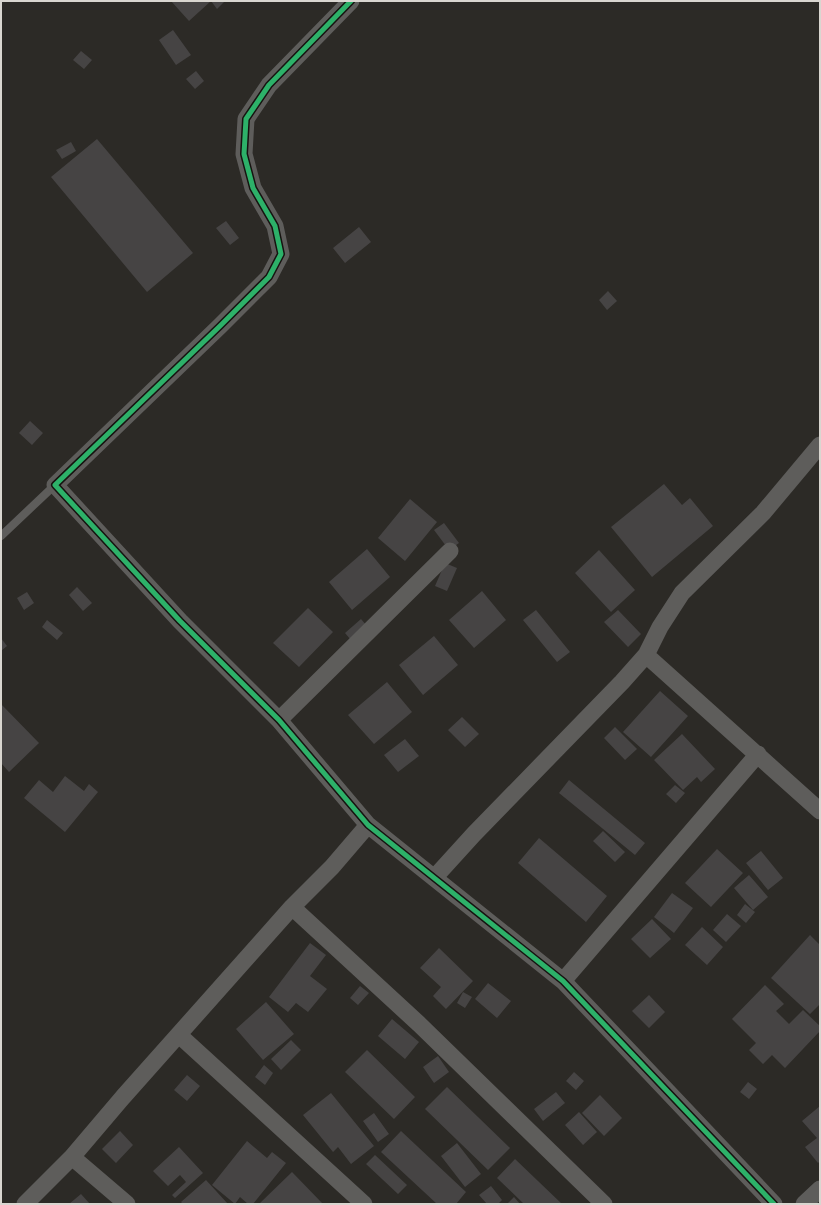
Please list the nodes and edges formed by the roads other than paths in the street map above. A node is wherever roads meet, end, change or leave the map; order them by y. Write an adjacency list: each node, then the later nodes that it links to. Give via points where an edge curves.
1 (351, 1): 3 (street, via 269,85 246,119 244,154 253,188 276,226 281,254 269,277)
2 (820, 445): 6 (street, via 763,513 682,593)
3 (55, 486): 4 (lane); 7 (street, via 180,621)
4 (1, 536)
5 (450, 551): 7 (street)
6 (646, 655): 8 (street); 11 (street)
7 (279, 720): 10 (street)
8 (758, 754): 9 (street); 13 (street)
9 (820, 811)
10 (368, 825): 11 (street); 12 (street, via 332,868)
11 (434, 878): 13 (street)
12 (292, 907): 14 (street); 20 (street, via 424,1029)
13 (563, 981): 21 (street)
14 (179, 1035): 15 (street); 19 (street)
15 (72, 1157): 17 (street); 18 (street)
16 (820, 1189): 22 (street)
17 (25, 1204)
18 (127, 1204)
19 (364, 1204)
20 (604, 1204)
21 (774, 1204)
22 (804, 1204)

